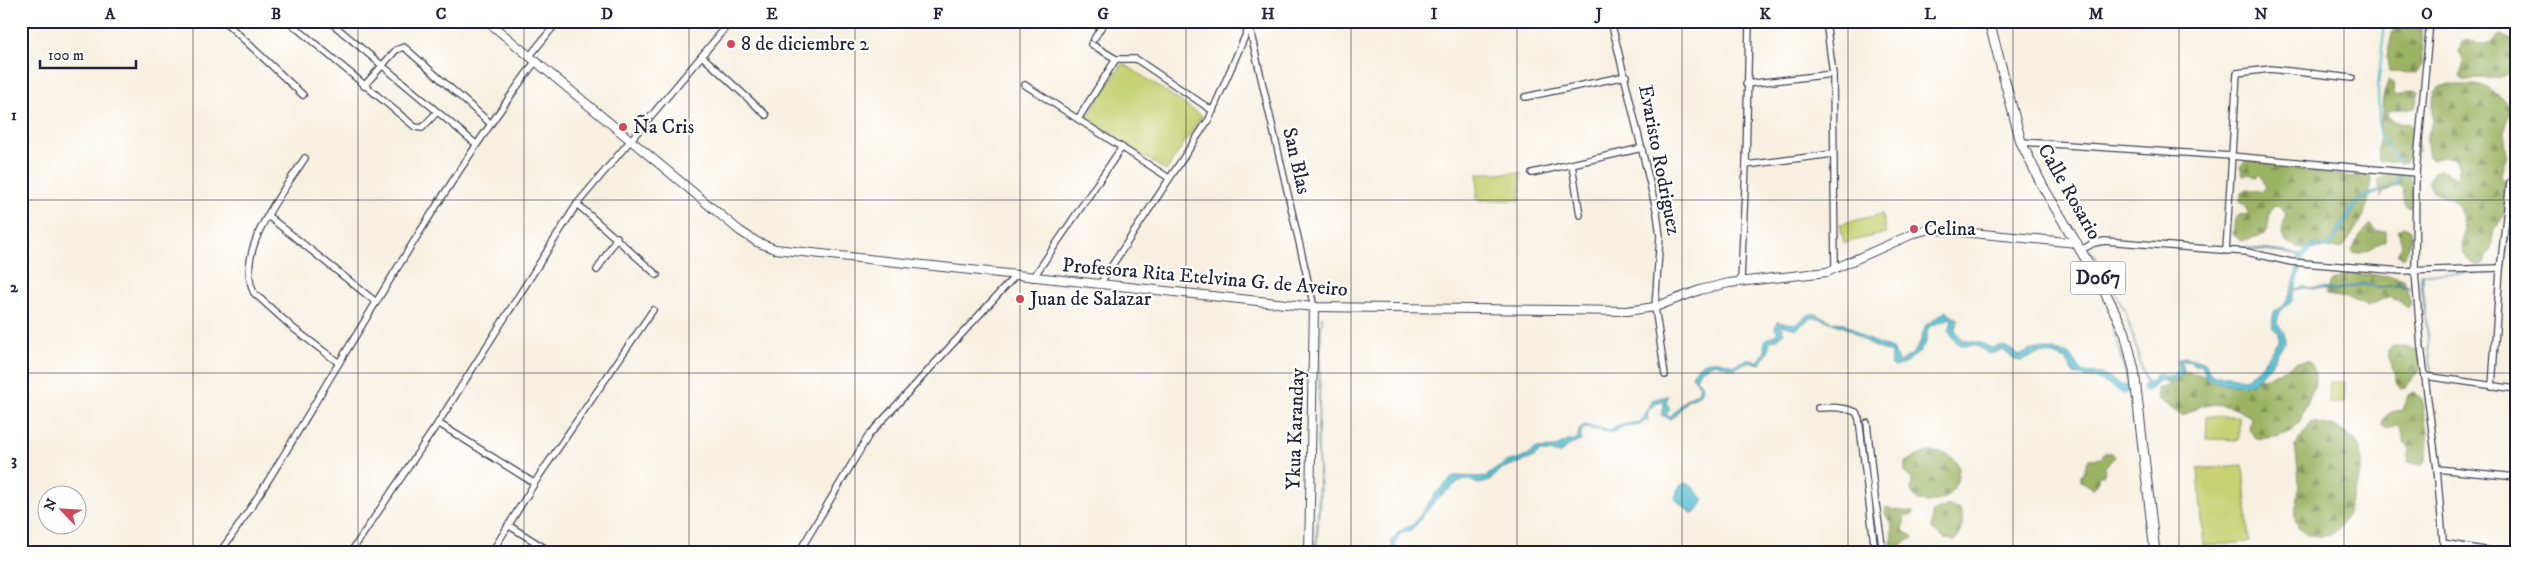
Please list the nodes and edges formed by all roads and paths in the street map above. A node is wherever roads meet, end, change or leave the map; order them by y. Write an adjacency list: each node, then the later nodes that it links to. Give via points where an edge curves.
1 (224, 21): 24 (street)
2 (288, 21): 23 (street)
3 (329, 21): 17 (street)
4 (487, 21): 15 (street, Profesora Rita Etelvina G. de Aveiro)
5 (558, 21): 15 (street)
6 (731, 21): 14 (street)
7 (1105, 21): 16 (street, via 1092,42)
8 (1611, 21): 19 (street, Evaristo Rodriguez)
9 (1749, 21): 21 (street)
10 (1826, 21): 18 (street)
11 (1989, 21): 32 (main road, Calle Rosario / D067)
12 (2430, 21): 42 (street)
13 (1249, 24): 26 (street); 61 (street, San Blas)
14 (702, 56): 28 (street); 31 (street)
15 (532, 59): 30 (street); 31 (street, Profesora Rita Etelvina G. de Aveiro)
16 (1116, 59): 26 (street, via 1136,59); 29 (street)
17 (382, 65): 23 (street); 27 (street); 30 (street, via 396,50 404,47)
18 (1833, 74): 21 (street); 36 (street)
19 (1626, 76): 25 (street); 35 (street, Evaristo Rodriguez)
20 (2352, 78): 37 (street, via 2270,69 2237,73)
21 (1746, 84): 40 (street)
22 (1025, 85): 29 (street)
23 (364, 86): 27 (street, via 415,128 422,128)
24 (303, 95)
25 (1525, 97)
26 (1213, 111): 43 (street)
27 (437, 112): 33 (street)
28 (766, 115)
29 (1078, 119): 34 (street)
30 (490, 123): 33 (street)
31 (630, 141): 45 (street); 56 (street, Profesora Rita Etelvina G. de Aveiro, via 740,231 775,249)
32 (2021, 142): 37 (street); 49 (main road, Calle Rosario / D067, via 2042,185)
33 (476, 144): 60 (street)
34 (1122, 147): 43 (street); 57 (street)
35 (1642, 148): 39 (street); 62 (street, Evaristo Rodriguez, via 1660,236)
36 (1833, 154): 40 (street); 52 (street)
37 (2231, 156): 42 (street); 50 (street)
38 (305, 158): 47 (street)
39 (1572, 165): 41 (street); 46 (street)
40 (1746, 165): 58 (street)
41 (1532, 173)
42 (2416, 173): 54 (street)
43 (1169, 178): 59 (street)
44 (2510, 182): 51 (street)
45 (577, 204): 48 (street); 71 (street)
46 (1580, 215)
47 (268, 216): 60 (street); 64 (street, via 254,239 250,285 254,293)
48 (617, 237): 53 (street); 55 (street)
49 (2079, 246): 50 (street, via 2105,241); 52 (street, Profesora Rita Etelvina G. de Aveiro, via 1934,229 1915,233); 85 (main road, Calle Rosario / D067, via 2116,312 2129,349)
50 (2226, 251): 54 (street, via 2264,254 2309,264)
51 (2500, 268): 54 (street); 67 (street)
52 (1835, 269): 58 (street, Profesora Rita Etelvina G. de Aveiro)
53 (597, 270)
54 (2415, 272): 66 (street)
55 (657, 275)
56 (1015, 276): 57 (street, Profesora Rita Etelvina G. de Aveiro); 81 (street, via 869,435)
57 (1033, 278): 59 (street, Profesora Rita Etelvina G. de Aveiro)
58 (1741, 281): 62 (street, Profesora Rita Etelvina G. de Aveiro, via 1700,290)
59 (1099, 285): 61 (street, Profesora Rita Etelvina G. de Aveiro)
60 (376, 302): 64 (street)
61 (1314, 307): 62 (street, Profesora Rita Etelvina G. de Aveiro, via 1627,311); 82 (street, Ykua Karanday)
62 (1655, 307): 65 (street, Evaristo Rodriguez)
63 (653, 310): 74 (street)
64 (339, 363): 77 (street, via 246,516)
65 (1665, 374)
66 (2425, 376): 67 (street); 72 (street)
67 (2492, 386): 68 (street)
68 (2516, 389)
69 (1818, 408): 83 (street, via 1836,406 1849,409 1860,419)
70 (1867, 422): 84 (street)
71 (438, 423): 74 (street); 78 (street)
72 (2437, 469): 73 (street); 76 (street)
73 (2516, 477)
74 (534, 483): 75 (street)
75 (508, 525): 79 (street); 80 (street)
76 (2443, 542): 86 (street); 87 (street)
77 (220, 552)
78 (351, 552)
79 (492, 552)
80 (551, 552)
81 (800, 552)
82 (1309, 552)
83 (1875, 552)
84 (1883, 552)
85 (2155, 552)
86 (2444, 552)
87 (2495, 552)

